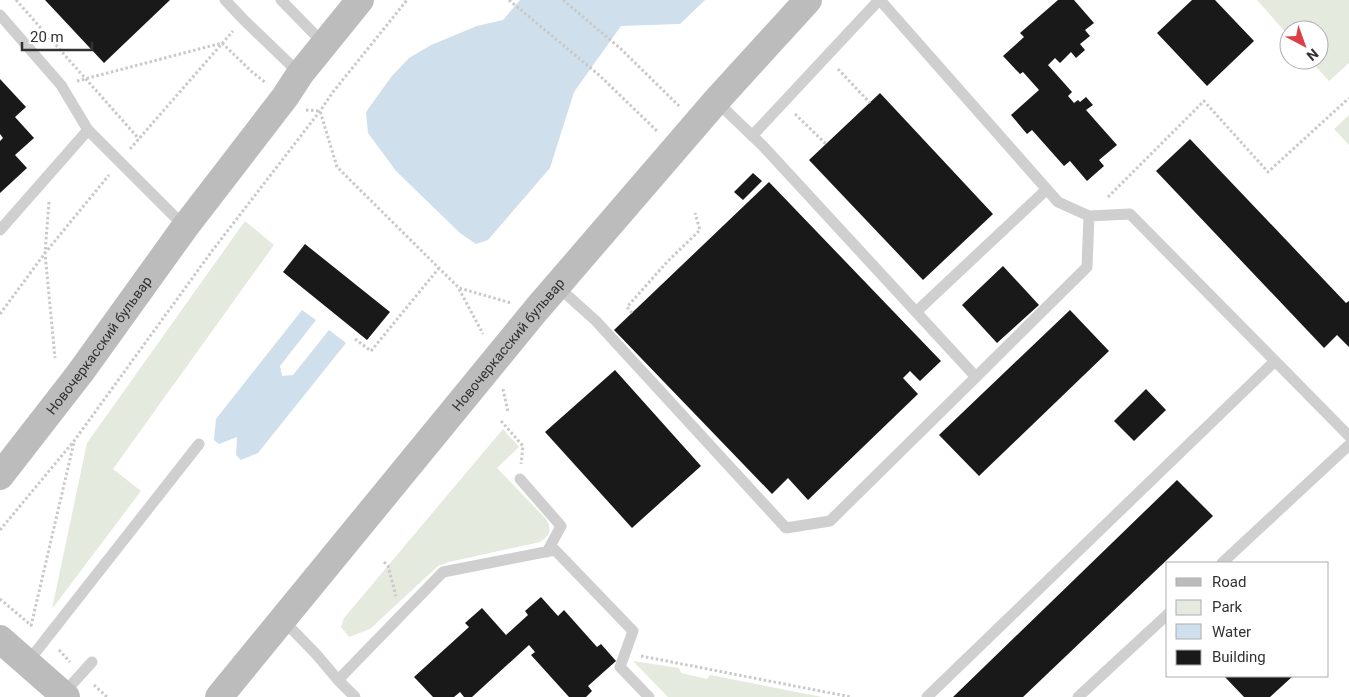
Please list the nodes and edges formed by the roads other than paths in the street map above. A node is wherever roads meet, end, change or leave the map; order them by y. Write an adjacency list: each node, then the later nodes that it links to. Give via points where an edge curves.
1 (225, 0): 8 (lane)
2 (281, 0): 7 (lane)
3 (360, 0): 7 (street, Новочеркасский бульвар)
4 (808, 0): 9 (street, Новочеркасский бульвар)
5 (879, 0): 11 (lane); 12 (lane)
6 (0, 15): 10 (lane, via 61,85)
7 (324, 44): 8 (street, Новочеркасский бульвар)
8 (300, 74): 14 (street, Новочеркасский бульвар)
9 (716, 101): 11 (lane); 16 (street, Новочеркасский бульвар)
10 (88, 130): 14 (lane); 15 (lane)
11 (752, 136): 17 (lane)
12 (1047, 189): 13 (lane, via 1058,202); 17 (lane)
13 (1089, 216): 18 (lane, via 1130,214); 19 (lane, via 1087,267)
14 (185, 227): 23 (street, Новочеркасский бульвар, via 80,373)
15 (0, 230)
16 (557, 286): 19 (lane, via 596,320 786,528 830,521); 28 (street, Новочеркасский бульвар)
17 (916, 312): 19 (lane)
18 (1275, 361): 20 (lane); 37 (lane)
19 (976, 377)
20 (1349, 436)
21 (199, 444): 31 (lane)
22 (1349, 445): 26 (lane)
23 (0, 476)
24 (520, 479): 25 (lane, via 560,526)
25 (547, 552): 32 (lane, via 443,572); 36 (lane, via 556,550 633,631 620,668)
26 (1223, 562)
27 (1166, 616): 38 (lane)
28 (282, 619): 32 (lane); 34 (street, Новочеркасский бульвар)
29 (0, 639): 31 (street)
30 (92, 662): 33 (lane)
31 (27, 663): 33 (street)
32 (338, 680): 35 (lane)
33 (64, 696)
34 (218, 697)
35 (355, 697)
36 (649, 697)
37 (927, 697)
38 (1078, 697)

